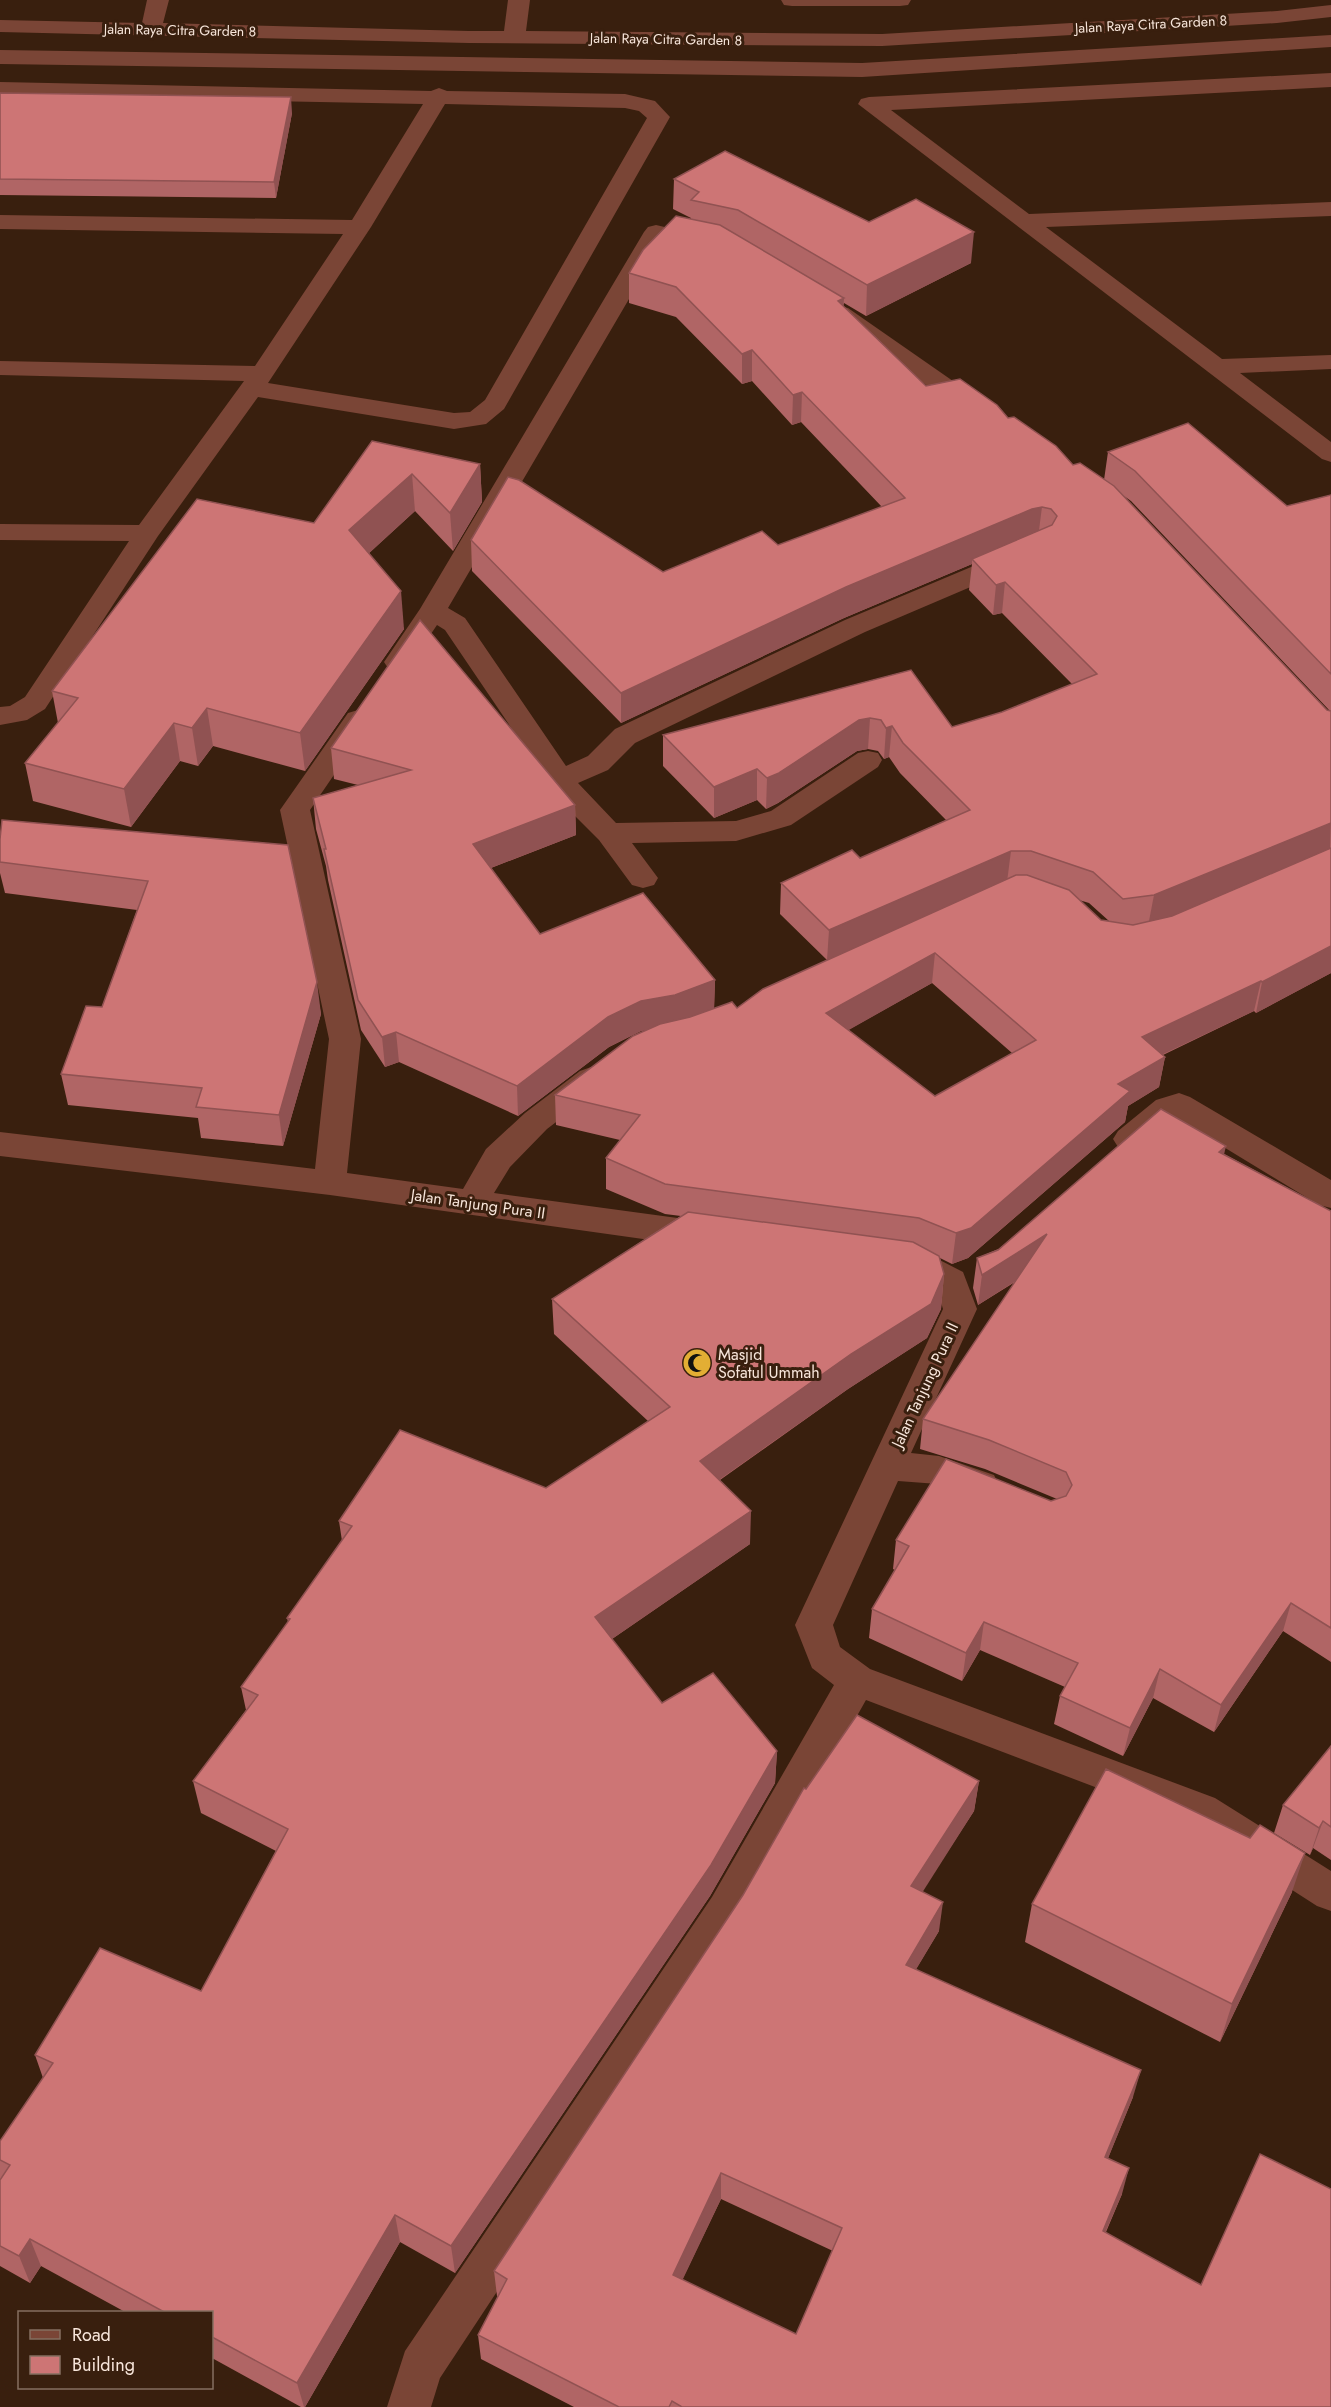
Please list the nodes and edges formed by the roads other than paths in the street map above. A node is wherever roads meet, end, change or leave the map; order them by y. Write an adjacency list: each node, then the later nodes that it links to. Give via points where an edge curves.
1 (158, 0): 9 (street)
2 (519, 0): 10 (street)
3 (792, 0): 5 (street)
4 (900, 0): 5 (street)
5 (877, 1): 11 (street)
6 (1271, 8): 7 (street, Jalan Raya Citra Garden 8); 11 (street, Jalan Raya Citra Garden 8)
7 (1331, 11)
8 (0, 26): 9 (street, Jalan Raya Citra Garden 8)
9 (151, 30): 10 (street, Jalan Raya Citra Garden 8)
10 (514, 37): 11 (street, Jalan Raya Citra Garden 8)
11 (882, 40): 14 (street)
12 (1331, 41): 14 (street, Jalan Raya Citra Garden 8)
13 (0, 57): 14 (street, Jalan Raya Citra Garden 8)
14 (886, 69)
15 (1331, 80): 19 (street, via 869,104)
16 (0, 89): 17 (street)
17 (439, 95): 21 (street); 27 (street, via 625,100 647,106 660,117 495,404 477,419 454,421)
18 (1331, 209): 19 (street)
19 (1024, 221): 26 (street)
20 (0, 222): 21 (street)
21 (359, 227): 27 (street)
22 (728, 248): 33 (street, via 656,232)
23 (820, 302): 28 (street)
24 (1331, 362): 26 (street)
25 (0, 368): 27 (street)
26 (1217, 368): 29 (street)
27 (257, 381): 31 (street)
28 (995, 421)
29 (1331, 454)
30 (0, 532): 31 (street)
31 (147, 533): 34 (street, via 35,703 17,714)
32 (1038, 548): 36 (street, via 855,626 625,736 598,763)
33 (433, 611): 36 (street, via 455,624); 42 (street, via 295,810 345,1039)
34 (0, 716)
35 (868, 760): 37 (street, via 781,818 736,831)
36 (562, 779): 37 (street, via 572,796)
37 (609, 833): 38 (street)
38 (644, 878)
39 (612, 1064): 44 (street, via 536,1121 498,1158)
40 (0, 1144): 42 (street, Jalan Tanjung Pura II)
41 (1110, 1155): 43 (street, via 1167,1108 1179,1105)
42 (330, 1184): 44 (street, Jalan Tanjung Pura II)
43 (1331, 1196)
44 (471, 1203): 45 (street, Jalan Tanjung Pura II)
45 (740, 1239)
46 (869, 1256): 47 (street, Jalan Tanjung Pura II, via 966,1275 960,1309)
47 (887, 1467): 48 (street, via 939,1470); 49 (street, Jalan Tanjung Pura II, via 814,1624 825,1657)
48 (1014, 1500)
49 (857, 1680): 50 (street, Jalan Tanjung Pura II, via 1201,1810); 51 (street, via 726,1910 421,2367)
50 (1331, 1893)
51 (409, 2407)

